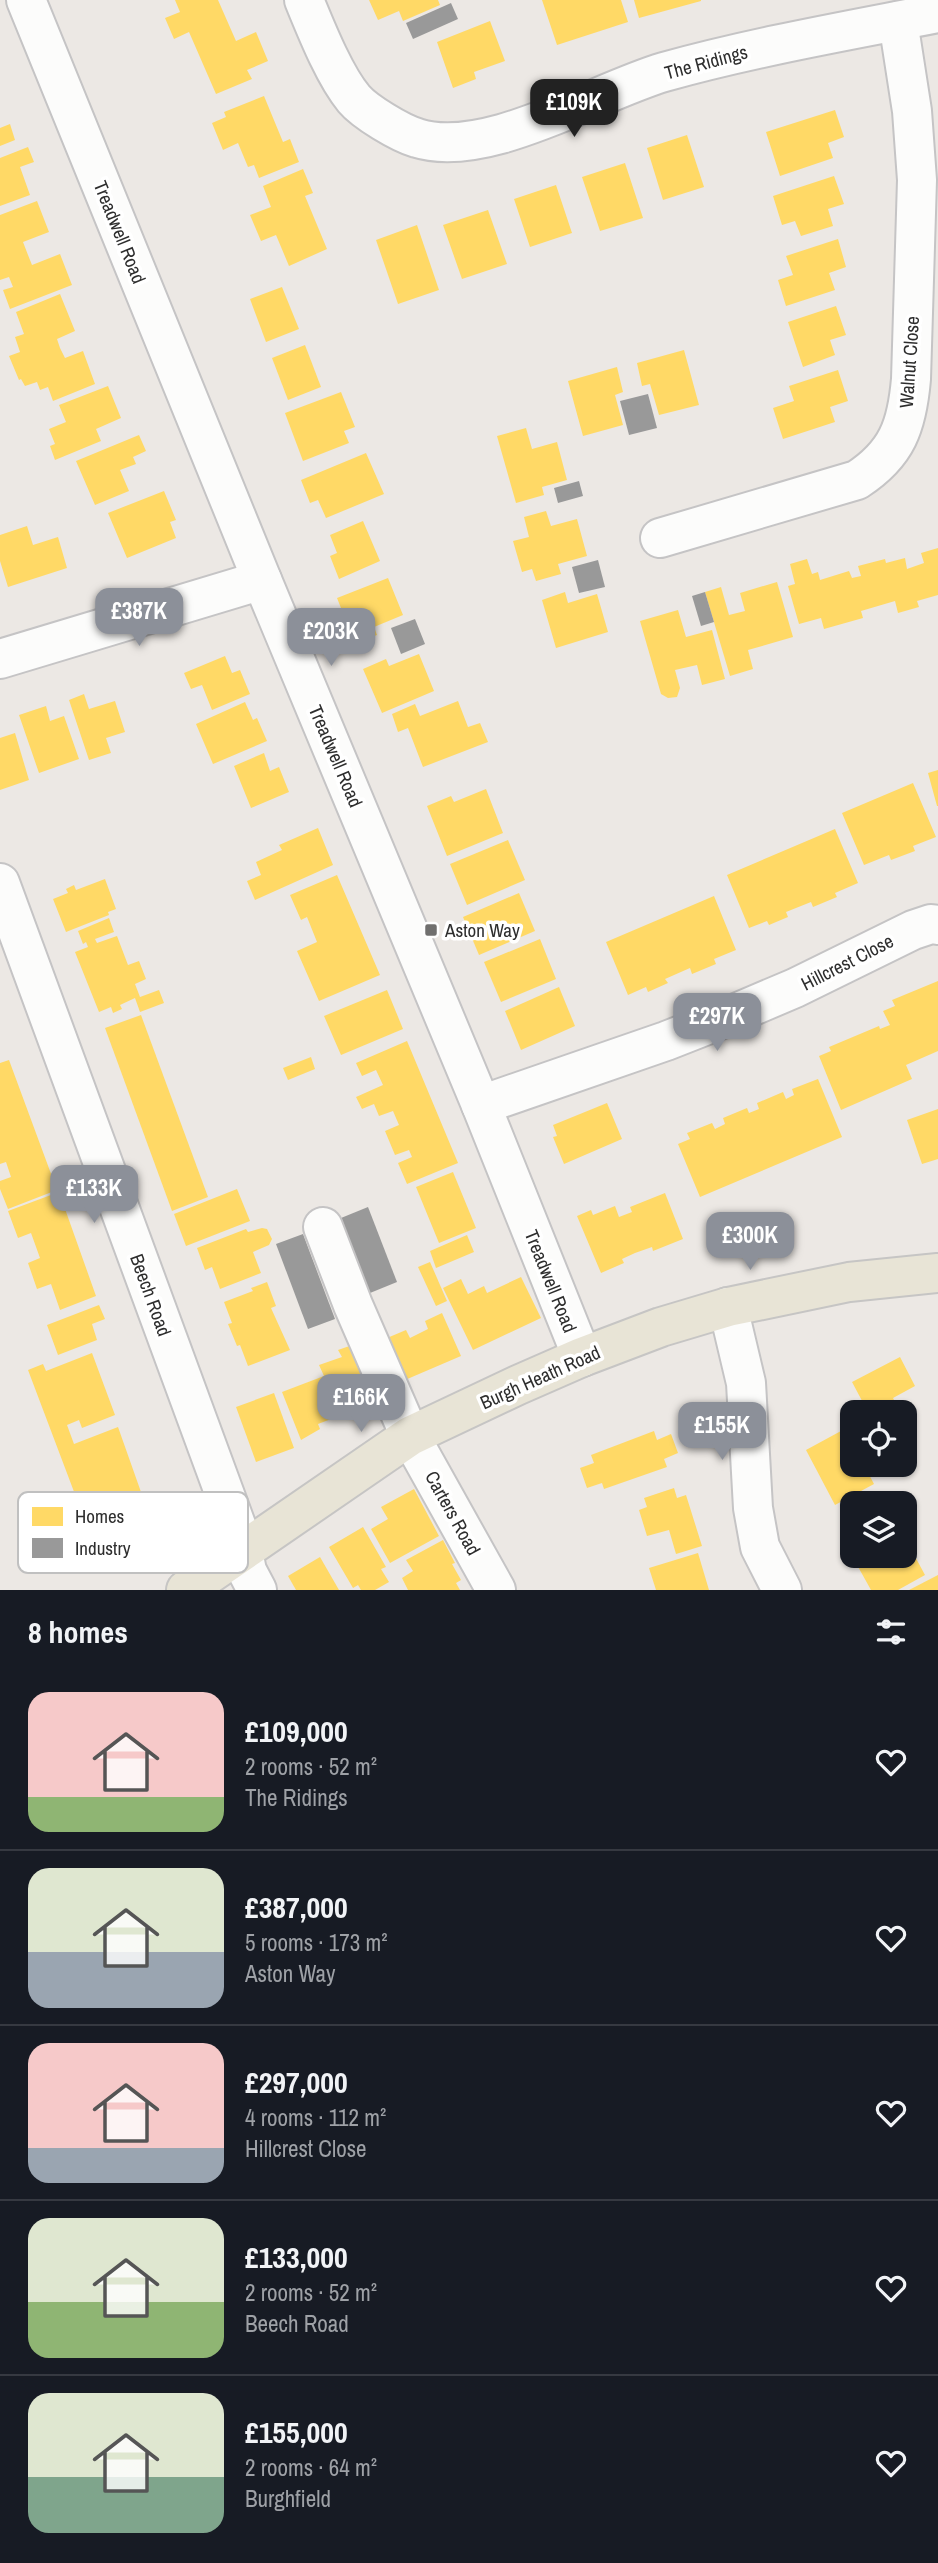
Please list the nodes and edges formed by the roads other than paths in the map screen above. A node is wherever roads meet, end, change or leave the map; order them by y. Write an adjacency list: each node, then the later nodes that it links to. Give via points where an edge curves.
1 (26, 0): 6 (street, Treadwell Road)
2 (304, 0): 4 (street, The Ridings, via 354,100 417,138 455,142 492,137 661,73 772,45)
3 (938, 13): 4 (street, The Ridings)
4 (898, 21): 5 (street, Walnut Close, via 917,180 911,379 902,431 877,467 857,480)
5 (660, 538)
6 (262, 580): 7 (street); 10 (street, Treadwell Road)
7 (0, 659)
8 (0, 883): 16 (street, Beech Road)
9 (938, 925): 10 (street, Hillcrest Close, via 913,930 795,988 688,1033)
10 (481, 1105): 14 (street, Treadwell Road)
11 (323, 1227): 15 (street, Carters Road)
12 (938, 1273): 13 (main road, Burgh Heath Road, via 849,1282)
13 (729, 1307): 14 (main road, Burgh Heath Road); 23 (street, via 746,1383 753,1508 760,1547)
14 (582, 1357): 15 (main road, Burgh Heath Road)
15 (410, 1436): 17 (main road, Burgh Heath Road); 22 (street, Carters Road)
16 (223, 1492)
17 (248, 1547)
18 (211, 1573): 20 (main road, Burgh Heath Road)
19 (248, 1573): 21 (street, Beech Road)
20 (186, 1590)
21 (257, 1590)
22 (496, 1590)
23 (782, 1590)

